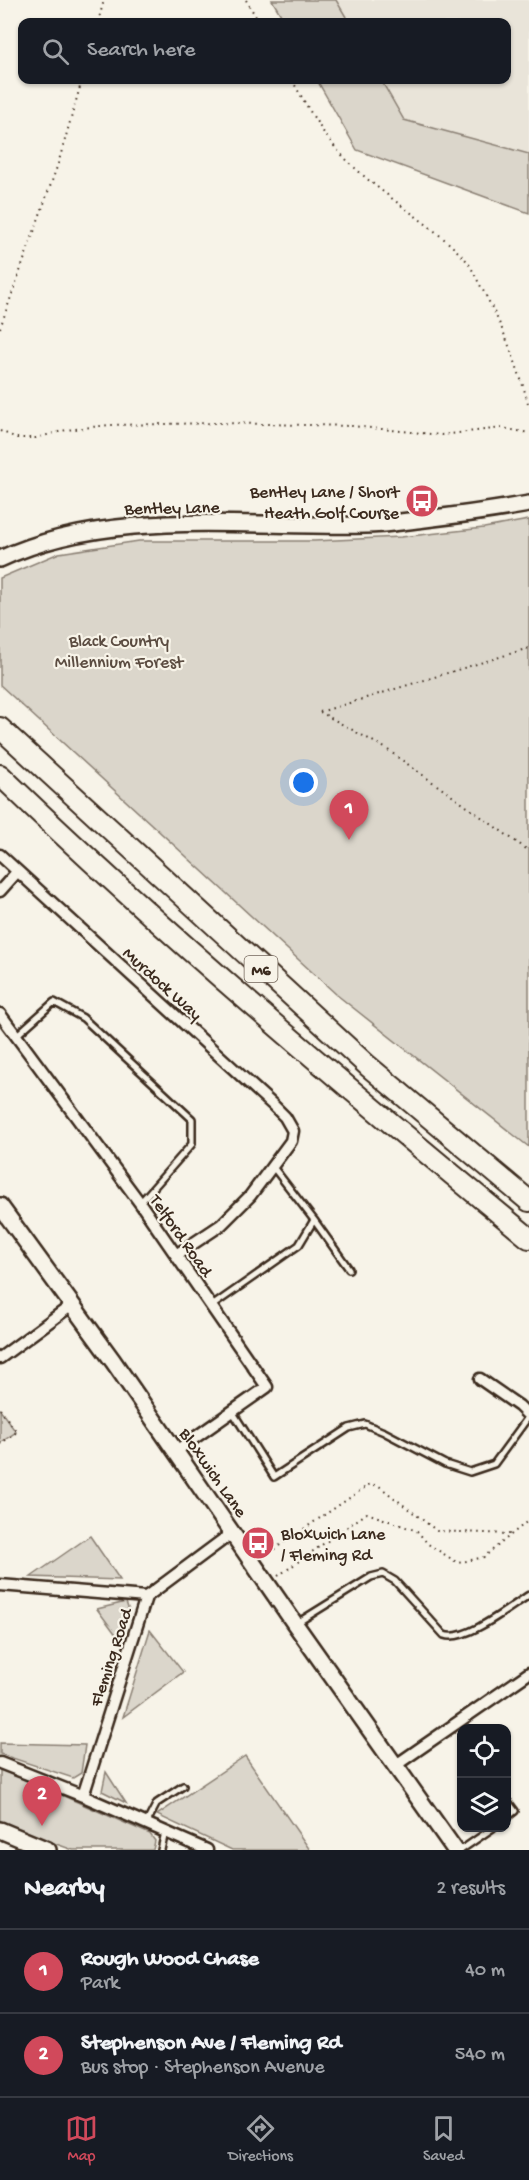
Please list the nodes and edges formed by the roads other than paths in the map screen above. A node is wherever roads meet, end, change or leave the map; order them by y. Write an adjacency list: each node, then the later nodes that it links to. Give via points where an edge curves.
1 (529, 504): 2 (street, Bentley Lane, via 368,525 116,527 64,536)
2 (0, 559)
3 (0, 728): 11 (highway, M6, via 368,1066)
4 (0, 776): 15 (highway, M6, via 379,1114)
5 (0, 855): 6 (street, Murdock Way)
6 (17, 872): 7 (street); 10 (street, Murdock Way, via 285,1118 293,1131 291,1141)
7 (0, 891)
8 (0, 1014): 9 (street, Telford Road)
9 (16, 1035): 12 (street, Telford Road); 12 (lane, via 54,1002 83,1018 192,1119 192,1144)
10 (273, 1167): 14 (lane); 16 (street, via 221,1225)
11 (529, 1201)
12 (140, 1203): 16 (street, Telford Road)
13 (0, 1206): 18 (street, Bloxwich Lane)
14 (314, 1220): 17 (lane); 19 (lane, via 299,1245)
15 (529, 1238)
16 (176, 1255): 19 (street, Telford Road)
17 (349, 1269)
18 (72, 1305): 20 (street); 24 (street, Bloxwich Lane)
19 (212, 1306): 22 (street, Telford Road, via 267,1387)
20 (0, 1358)
21 (480, 1380): 23 (street)
22 (232, 1411): 23 (lane, via 274,1477 349,1428 365,1424 445,1464 470,1472 494,1464); 24 (street, Telford Road)
23 (529, 1416)
24 (176, 1451): 25 (street, Bloxwich Lane)
25 (232, 1533): 28 (street, Fleming Road); 29 (street, Bloxwich Lane)
26 (0, 1584): 28 (street)
27 (529, 1595): 29 (lane, via 464,1635 451,1638 395,1581 383,1574 371,1577)
28 (147, 1597): 34 (street, Fleming Road)
29 (295, 1624): 32 (street, Bloxwich Lane)
30 (528, 1676): 32 (street)
31 (0, 1763): 34 (street)
32 (396, 1765): 42 (street, Bloxwich Lane)
33 (183, 1786): 35 (lane, via 158,1803)
34 (83, 1796): 35 (street)
35 (146, 1824): 37 (street)
36 (0, 1830): 39 (street)
37 (165, 1832): 40 (lane); 41 (street)
38 (486, 1832): 43 (lane)
39 (48, 1850)
40 (160, 1850)
41 (207, 1850)
42 (455, 1850)
43 (461, 1850)

